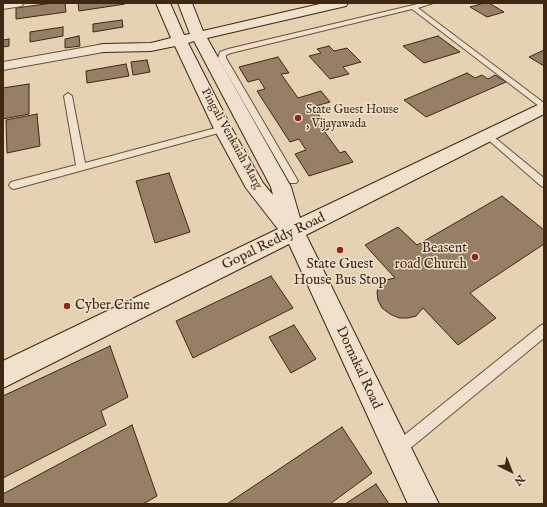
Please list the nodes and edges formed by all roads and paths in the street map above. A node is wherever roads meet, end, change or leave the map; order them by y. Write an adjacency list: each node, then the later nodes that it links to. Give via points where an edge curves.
1 (18, 3): 7 (street)
2 (163, 3): 10 (street, Pingali Venkaiah Marg)
3 (185, 3): 9 (street, Pingali Venkaiah Marg)
4 (304, 3): 9 (street)
5 (341, 3): 9 (street)
6 (430, 3): 8 (lane)
7 (3, 6)
8 (413, 7): 14 (lane); 18 (lane, via 223,54 222,58)
9 (196, 32): 10 (street); 21 (street, Pingali Venkaiah Marg, via 281,187)
10 (178, 36): 11 (street, via 151,47); 15 (street, Pingali Venkaiah Marg)
11 (104, 48): 12 (street)
12 (3, 66)
13 (68, 96): 17 (lane)
14 (544, 107): 16 (street, Gopal Reddy Road)
15 (223, 129): 17 (lane); 21 (street, Pingali Venkaiah Marg, via 256,188)
16 (488, 135): 19 (lane); 21 (street, Gopal Reddy Road)
17 (81, 168): 20 (lane)
18 (292, 181)
19 (544, 183)
20 (14, 185)
21 (294, 232): 23 (street, Gopal Reddy Road); 24 (street, Dornakal Road)
22 (544, 330): 24 (lane)
23 (3, 375)
24 (397, 450): 25 (street, Dornakal Road)
25 (424, 504)

